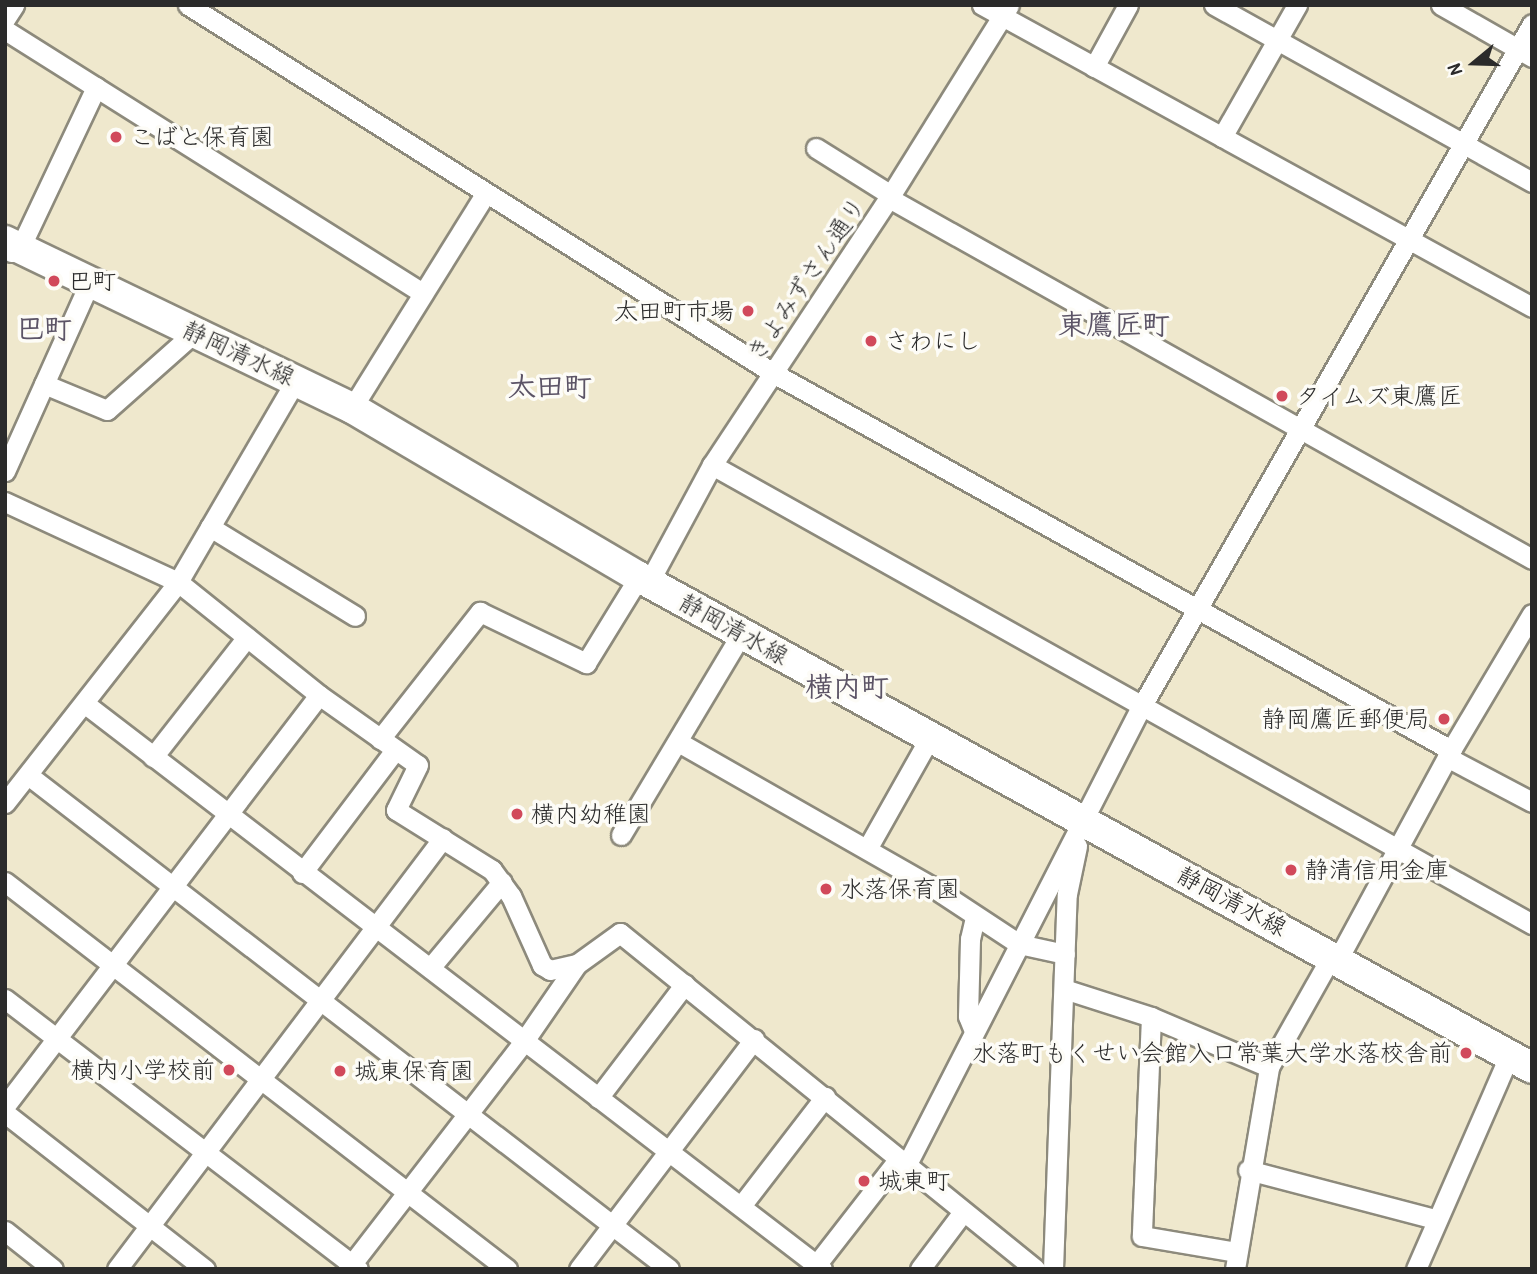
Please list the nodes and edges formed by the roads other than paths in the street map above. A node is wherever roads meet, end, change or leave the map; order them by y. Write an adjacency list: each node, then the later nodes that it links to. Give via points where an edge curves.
1 (14, 5): 9 (street)
2 (188, 5): 20 (street)
3 (982, 5): 8 (street)
4 (1128, 5): 14 (street)
5 (1214, 5): 12 (street)
6 (1297, 5): 12 (street)
7 (1441, 5): 13 (street)
8 (1006, 11): 14 (street); 21 (street, きよみずさん通り)
9 (5, 19)
10 (1532, 24): 13 (street)
11 (5, 30): 15 (street)
12 (1277, 41): 16 (street); 17 (street)
13 (1525, 53): 17 (street)
14 (1094, 67): 16 (street)
15 (96, 87): 23 (street); 25 (street)
16 (1222, 136): 22 (street)
17 (1463, 144): 19 (street); 22 (street)
18 (816, 148): 21 (street)
19 (1532, 183)
20 (486, 193): 25 (street); 28 (street)
21 (890, 197): 28 (street, きよみずさん通り); 32 (street)
22 (1404, 240): 26 (street); 32 (street)
23 (10, 248): 24 (main road, 静岡清水線)
24 (91, 280): 27 (main road, 静岡清水線); 30 (street)
25 (423, 293): 31 (street)
26 (1532, 307)
27 (195, 332): 29 (main road, 静岡清水線); 30 (street, via 107,410)
28 (773, 373): 33 (street, きよみずさん通り); 40 (street)
29 (296, 380): 31 (main road, 静岡清水線); 36 (street)
30 (44, 384): 34 (street)
31 (352, 408): 38 (main road, 静岡清水線)
32 (1300, 427): 37 (street); 40 (street)
33 (712, 465): 38 (street, きよみずさん通り); 47 (street)
34 (5, 471)
35 (5, 502): 39 (street)
36 (210, 527): 39 (street); 42 (street)
37 (1532, 559)
38 (644, 579): 43 (main road, 静岡清水線); 50 (street, きよみずさん通り, via 586,663 480,612)
39 (178, 582): 44 (street); 46 (street)
40 (1196, 611): 47 (street); 51 (street)
41 (1532, 614): 51 (street)
42 (355, 616)
43 (742, 633): 48 (main road, 静岡清水線); 49 (street)
44 (247, 637): 45 (street); 52 (street)
45 (319, 695): 50 (street); 56 (street)
46 (84, 703): 52 (street); 53 (street)
47 (1140, 709): 57 (street); 61 (street)
48 (930, 737): 57 (main road, 静岡清水線); 60 (street)
49 (680, 743): 58 (street); 60 (street)
50 (388, 745): 59 (street, via 418,765 396,810); 62 (street)
51 (1449, 753): 54 (street); 61 (street)
52 (153, 757): 56 (street)
53 (28, 775): 55 (street); 65 (street)
54 (1532, 802)
55 (5, 803)
56 (228, 815): 62 (street); 65 (street)
57 (1082, 821): 69 (street); 70 (street, via 1067,894); 71 (main road, 静岡清水線)
58 (621, 835)
59 (443, 838): 64 (street, via 492,870); 68 (street)
60 (867, 849): 66 (street)
61 (1399, 851): 67 (street); 71 (street)
62 (302, 873): 68 (street)
63 (5, 882): 73 (street)
64 (502, 882): 72 (street, via 542,965 550,970); 74 (street)
65 (172, 887): 73 (street); 78 (street)
66 (975, 918): 69 (street); 80 (street, via 968,1016)
67 (1532, 925)
68 (376, 927): 74 (street); 78 (street)
69 (1019, 944): 70 (street); 80 (street)
70 (1065, 954): 76 (street)
71 (1335, 957): 84 (main road, 静岡清水線); 85 (street)
72 (577, 964): 75 (street, via 620,933); 83 (street)
73 (114, 965): 81 (street); 86 (street)
74 (430, 968): 83 (street)
75 (685, 984): 82 (street); 88 (street)
76 (1064, 989): 79 (street); 114 (street)
77 (5, 999): 81 (street)
78 (320, 1001): 86 (street); 91 (street)
79 (1151, 1017): 85 (street); 103 (street, via 1142,1236)
80 (974, 1031): 94 (street)
81 (57, 1039): 89 (street); 92 (street)
82 (754, 1039): 87 (street); 93 (street)
83 (524, 1041): 88 (street); 91 (street)
84 (1520, 1062): 99 (street)
85 (1269, 1067): 95 (street)
86 (261, 1078): 92 (street); 96 (street)
87 (825, 1097): 94 (street); 97 (street)
88 (598, 1098): 93 (street)
89 (5, 1106)
90 (5, 1112): 100 (street)
91 (466, 1115): 96 (street); 101 (street)
92 (206, 1152): 100 (street); 104 (street)
93 (669, 1154): 97 (street); 101 (street)
94 (901, 1165): 98 (street); 105 (street)
95 (1248, 1170): 99 (street); 103 (street)
96 (406, 1193): 104 (street); 109 (street)
97 (741, 1206): 105 (street)
98 (963, 1212): 112 (street); 113 (street)
99 (1435, 1219): 115 (street)
100 (150, 1226): 107 (street); 108 (street)
101 (612, 1226): 110 (street); 111 (street)
102 (5, 1231): 106 (street)
103 (1236, 1260)
104 (353, 1267)
105 (817, 1267)
106 (53, 1269)
107 (117, 1269)
108 (205, 1269)
109 (507, 1269)
110 (579, 1269)
111 (669, 1269)
112 (920, 1269)
113 (1035, 1269)
114 (1053, 1269)
115 (1416, 1269)

